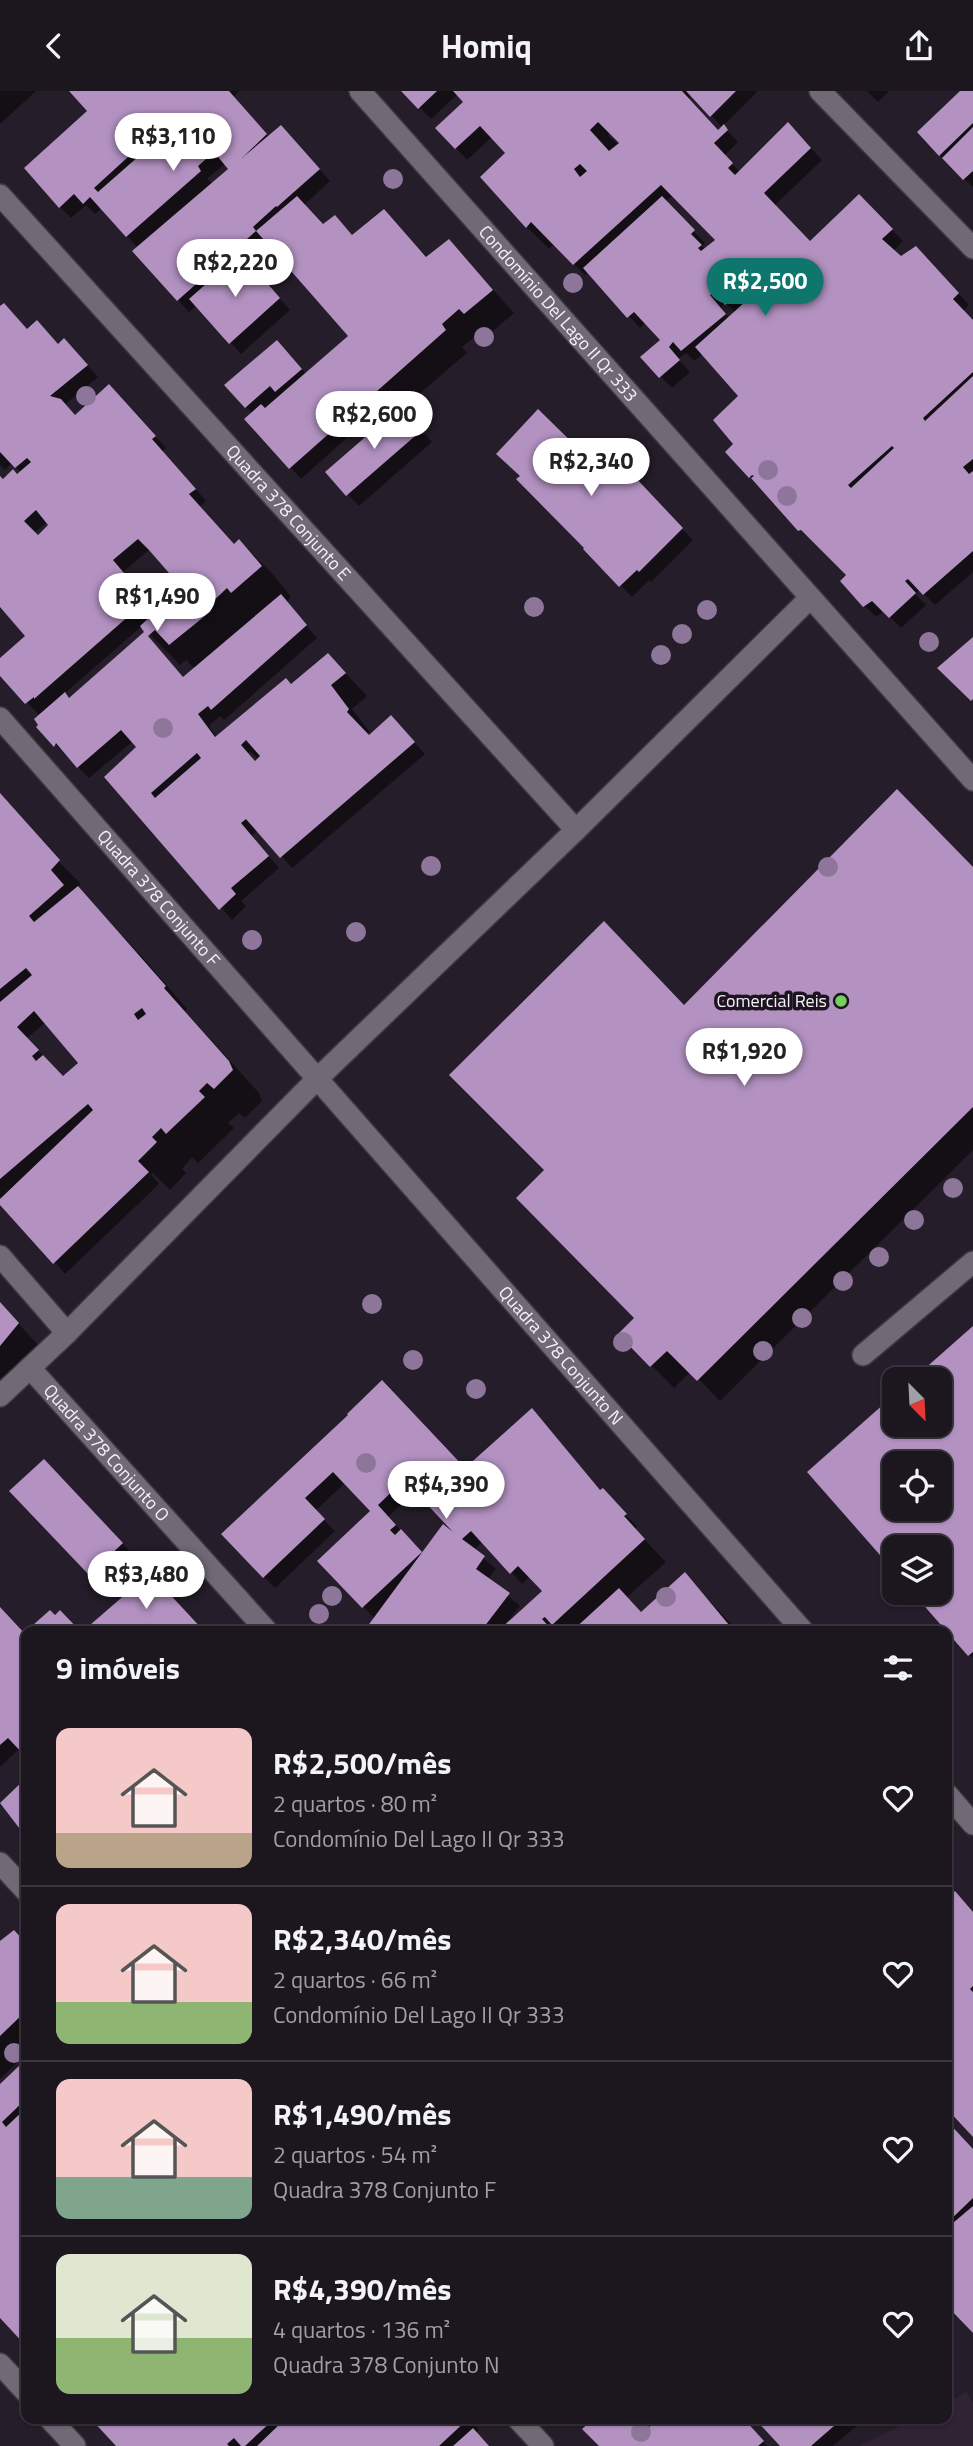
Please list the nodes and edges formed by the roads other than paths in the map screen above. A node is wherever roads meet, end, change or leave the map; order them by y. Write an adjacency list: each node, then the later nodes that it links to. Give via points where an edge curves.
1 (360, 91): 5 (street, Condomínio Del Lago II Qr 333)
2 (820, 91): 4 (street)
3 (0, 195): 8 (street, Quadra 378 Conjunto E)
4 (973, 248)
5 (810, 598): 7 (street, Condomínio Del Lago II Qr 333); 8 (street)
6 (0, 718): 9 (street, Quadra 378 Conjunto F)
7 (973, 780)
8 (576, 830): 9 (street)
9 (316, 1080): 12 (street); 17 (street, Quadra 378 Conjunto N)
10 (0, 1257): 12 (street)
11 (973, 1262): 13 (street)
12 (66, 1333): 14 (street)
13 (863, 1355)
14 (30, 1368): 15 (street); 16 (street, Quadra 378 Conjunto O)
15 (0, 1396)
16 (263, 1626)
17 (799, 1626)
18 (952, 1800): 19 (street)
19 (973, 1824)
20 (0, 1863): 21 (street)
21 (21, 1886)
22 (0, 2364): 23 (street)
23 (21, 2387)
24 (55, 2424): 26 (street)
25 (523, 2424): 27 (street)
26 (75, 2446)
27 (543, 2446)

